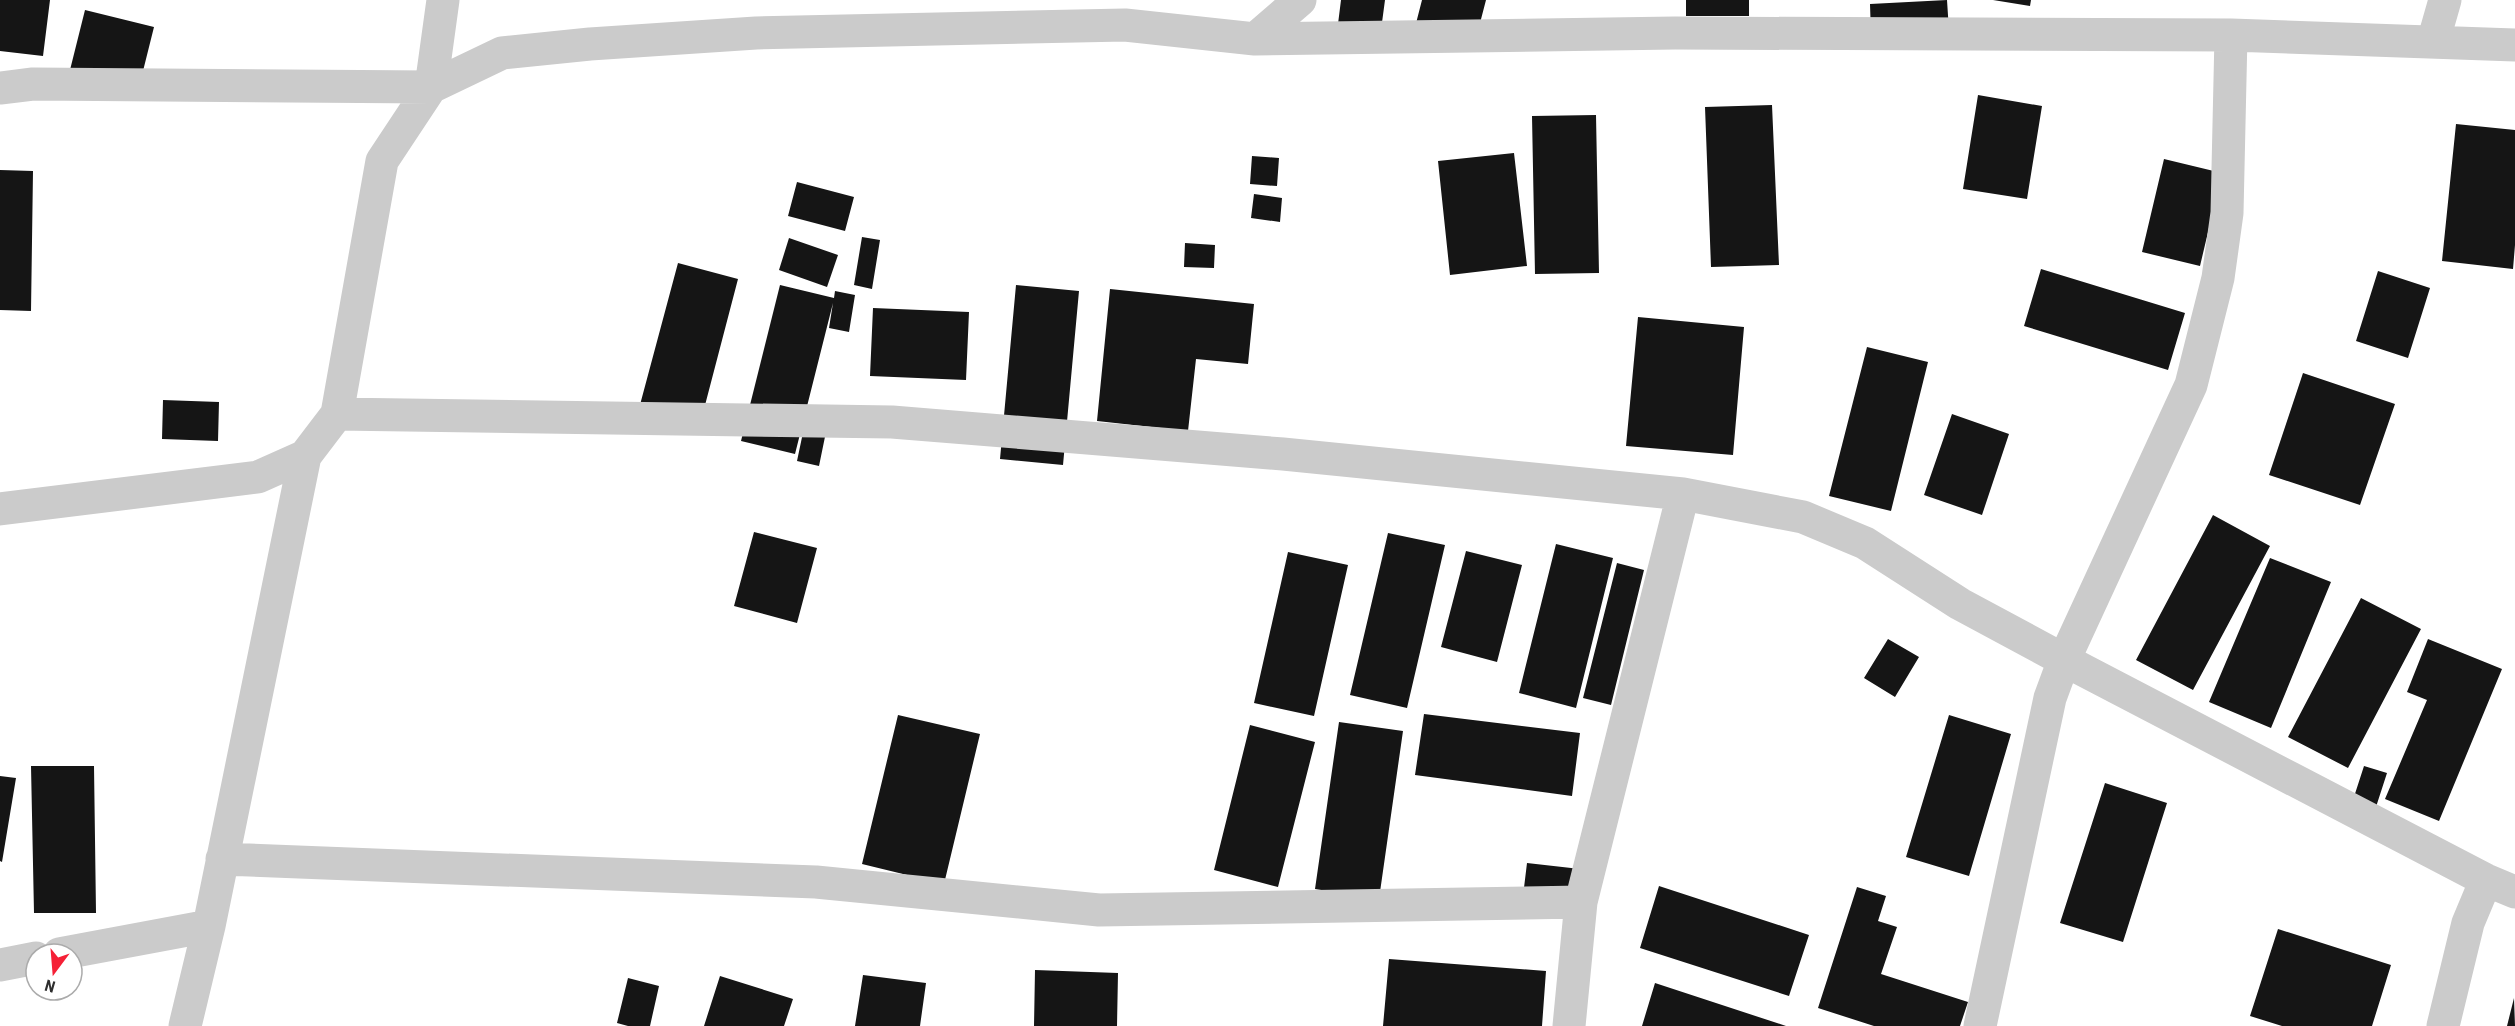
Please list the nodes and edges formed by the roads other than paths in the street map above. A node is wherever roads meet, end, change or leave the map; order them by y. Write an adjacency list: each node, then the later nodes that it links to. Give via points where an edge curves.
1 (443, 0): 9 (street)
2 (1274, 0): 6 (street)
3 (1300, 0): 6 (street)
4 (2445, 0): 7 (street)
5 (2231, 35): 6 (street, via 1675,33); 7 (street); 15 (street, via 2228,213 2218,278 2194,374)
6 (1255, 39): 9 (street, via 1125,25 756,33 502,52)
7 (2433, 42): 8 (street)
8 (2515, 45)
9 (431, 87): 10 (street, via 33,84); 11 (street, via 382,161)
10 (0, 88)
11 (337, 414): 12 (street); 13 (street, via 892,422 1295,455)
12 (305, 456): 14 (street, via 258,477); 16 (street)
13 (1683, 494): 15 (street, via 1803,517 1865,543 1960,604); 18 (street)
14 (0, 509)
15 (2064, 660): 17 (street); 25 (street, via 2050,698)
16 (222, 859): 18 (street, via 816,882 1099,910); 19 (street)
17 (2500, 886): 26 (street, via 2468,923)
18 (1581, 902): 24 (street)
19 (209, 926): 20 (street); 23 (street)
20 (84, 949)
21 (24, 960): 22 (street)
22 (0, 965)
23 (185, 1026)
24 (1569, 1026)
25 (1980, 1026)
26 (2443, 1026)

